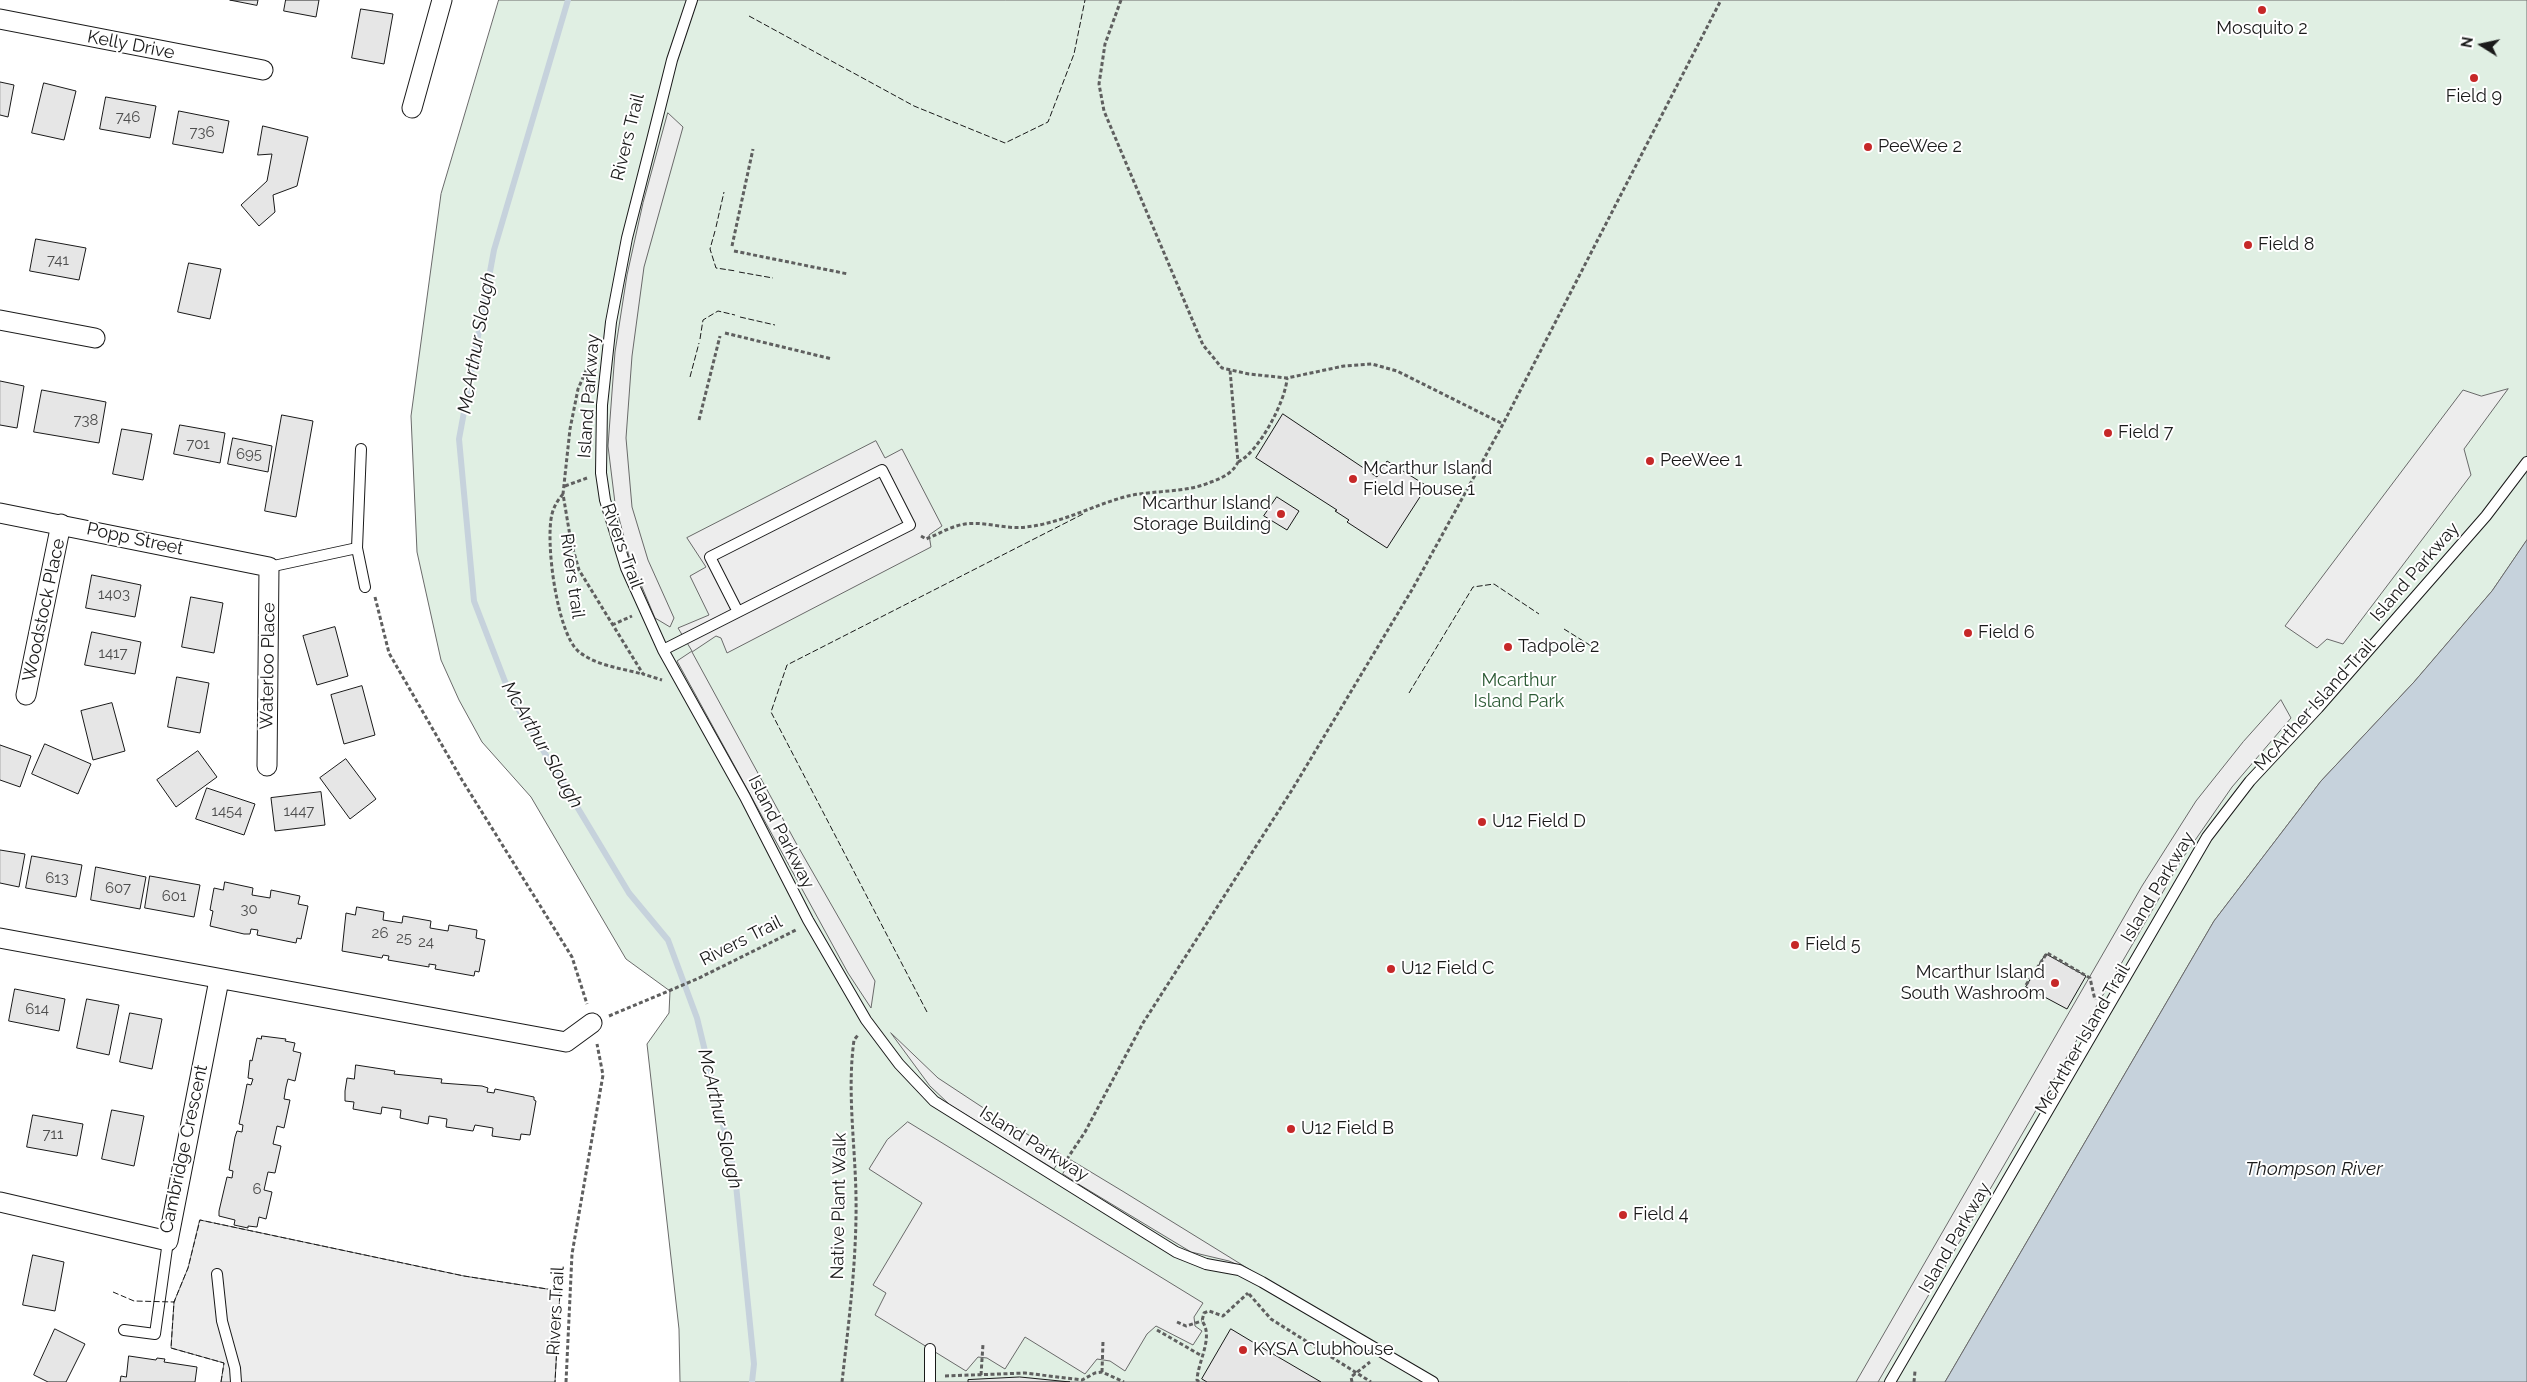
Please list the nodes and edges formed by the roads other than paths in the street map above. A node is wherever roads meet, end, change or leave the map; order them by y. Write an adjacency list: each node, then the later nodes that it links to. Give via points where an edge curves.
1 (442, 0): 5 (street)
2 (692, 0): 16 (lane, Island Parkway, via 672,60 627,238 611,322 601,413 601,473 605,500 626,568)
3 (0, 19): 4 (street, Kelly Drive)
4 (263, 70)
5 (412, 108)
6 (0, 320): 7 (street)
7 (95, 338)
8 (361, 449): 12 (lane)
9 (2527, 462): 30 (lane, Island Parkway, via 2486,516 2250,781 2207,837)
10 (0, 513): 11 (street, Popp Street)
11 (61, 524): 13 (street, Popp Street); 17 (street, Woodstock Place)
12 (357, 548): 13 (lane); 14 (lane)
13 (270, 567): 18 (street, Waterloo Place)
14 (365, 588)
15 (738, 612): 15 (lane, via 710,557 882,470 910,525); 16 (lane)
16 (663, 650): 29 (lane, Island Parkway, via 745,797 808,920 866,1020 899,1064 934,1101 1176,1252 1206,1264 1239,1270)
17 (26, 696)
18 (267, 766)
19 (0, 938): 20 (street)
20 (219, 980): 21 (street, via 566,1042); 23 (street, Cambridge Crescent)
21 (592, 1023)
22 (0, 1202): 23 (street, Cambridge Crescent)
23 (168, 1241): 25 (lane, via 155,1334)
24 (217, 1274): 28 (lane, via 222,1321)
25 (124, 1330)
26 (930, 1349): 27 (lane)
27 (930, 1379)
28 (236, 1382)
29 (1434, 1382)
30 (1890, 1382)

